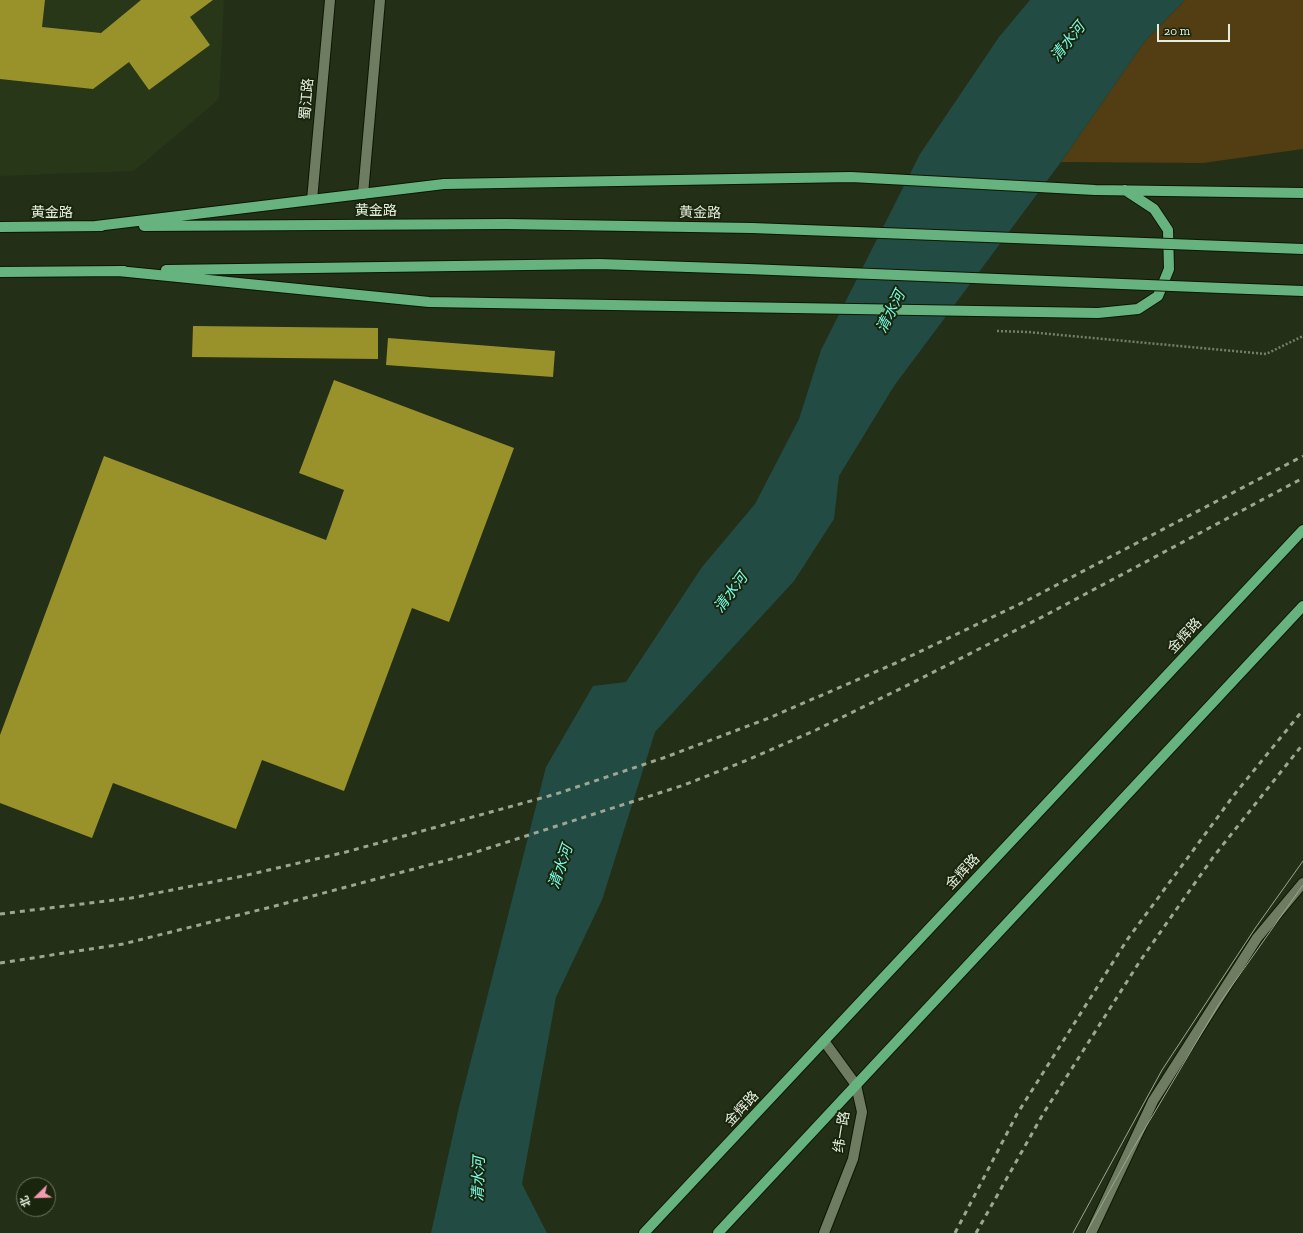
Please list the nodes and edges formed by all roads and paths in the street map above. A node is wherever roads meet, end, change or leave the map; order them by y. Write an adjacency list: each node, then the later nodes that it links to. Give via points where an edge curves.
1 (330, 0): 6 (street, 蜀江路)
2 (380, 0): 5 (street)
3 (1125, 190): 4 (main road); 5 (main road, via 851,177 444,184); 10 (main road, via 1154,209 1168,230 1170,269 1158,296 1138,309 1098,313 429,302)
4 (1303, 193)
5 (363, 194): 6 (main road)
6 (312, 200): 7 (main road)
7 (96, 226): 8 (main road, 黄金路); 9 (main road, 黄金路, bridge, via 507,224 752,228)
8 (0, 227)
9 (1303, 248)
10 (118, 271): 11 (main road); 12 (main road, bridge, via 600,264)
11 (0, 272)
12 (1303, 291)
13 (1028, 332): 14 (path, via 1266,354)
14 (1303, 336)
15 (1303, 530): 18 (main road, 金辉路)
16 (1303, 606): 19 (main road)
17 (1303, 883): 23 (street, via 1257,938 1153,1101)
18 (824, 1041): 19 (street, 纬一路); 20 (main road, 金辉路)
19 (856, 1085): 21 (main road); 22 (street, 纬一路, via 862,1112 853,1159)
20 (644, 1233)
21 (718, 1233)
22 (824, 1233)
23 (1091, 1233)

